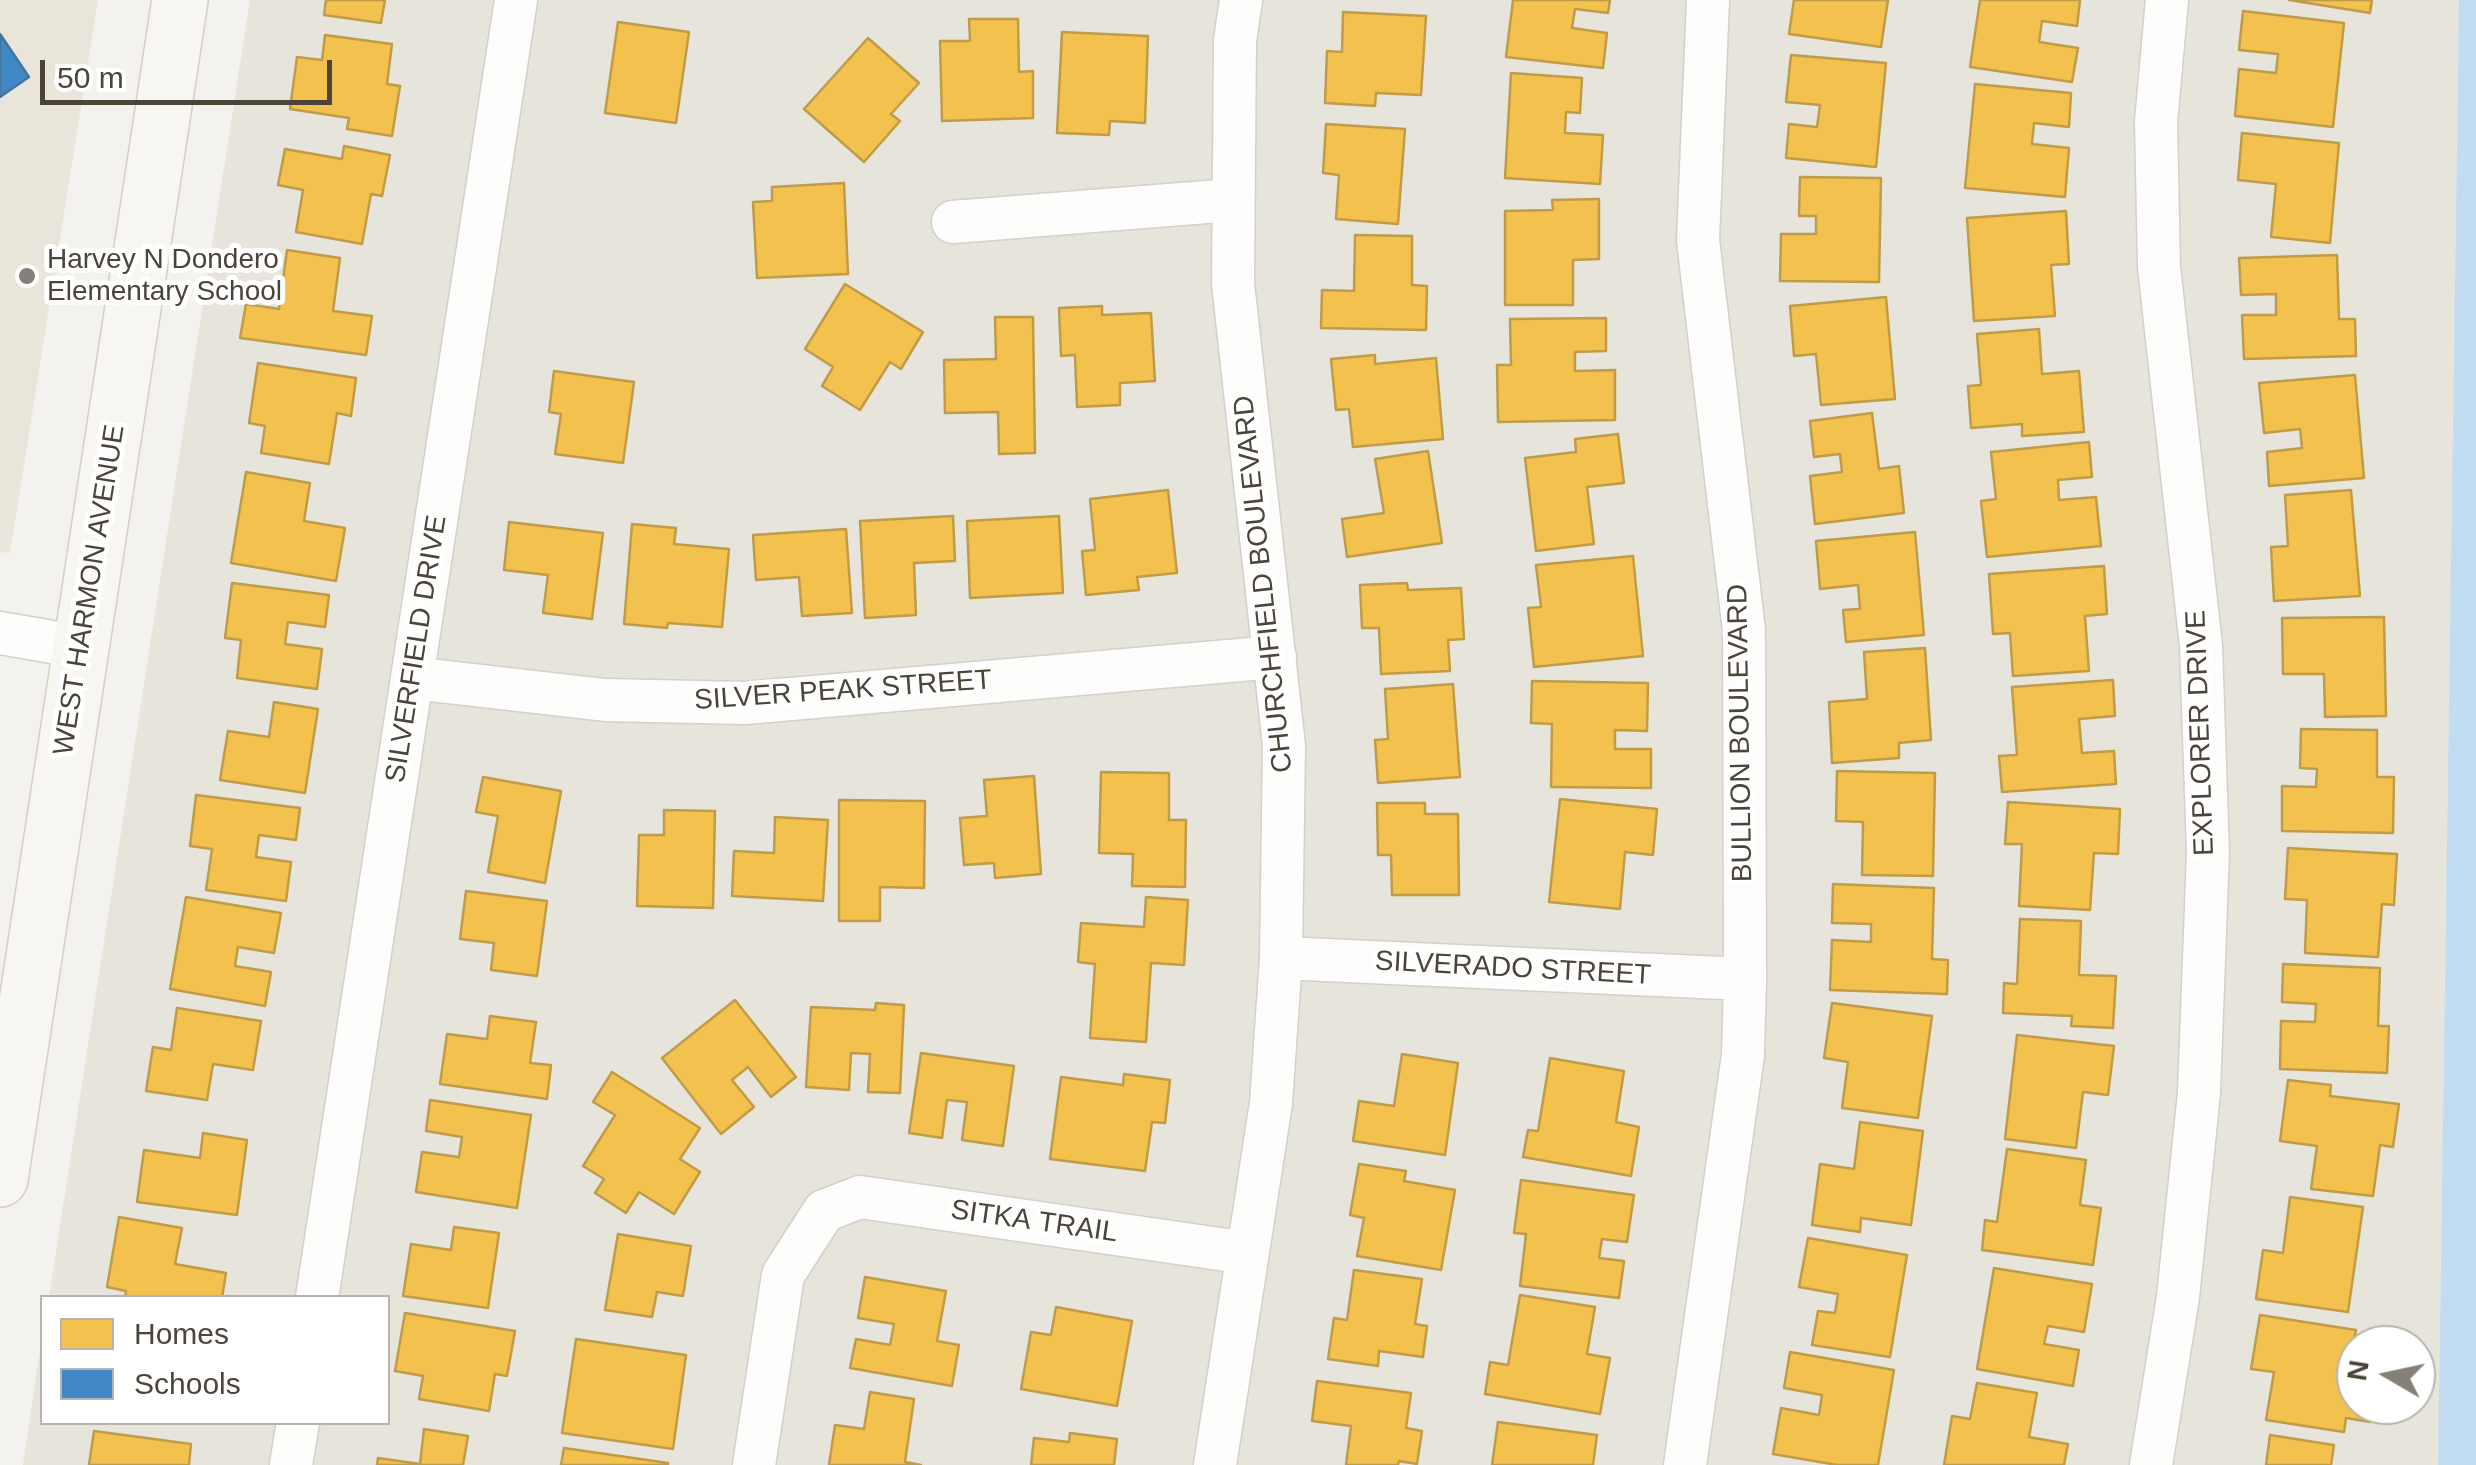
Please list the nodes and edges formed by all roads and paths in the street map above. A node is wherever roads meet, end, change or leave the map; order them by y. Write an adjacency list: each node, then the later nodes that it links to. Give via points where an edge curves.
1 (180, 0): 9 (main road, WEST HARMON AVENUE)
2 (516, 0): 11 (street, SILVERFIELD DRIVE)
3 (1241, 0): 6 (street, CHURCHFIELD BOULEVARD)
4 (1708, 0): 13 (street, BULLION BOULEVARD, via 1698,240 1744,632)
5 (2167, 0): 23 (street, EXPLORER DRIVE, via 2156,122 2159,267 2202,646 2208,852 2198,1093 2178,1297)
6 (1232, 200): 7 (street); 10 (street, CHURCHFIELD BOULEVARD, via 1233,284)
7 (953, 222)
8 (0, 633): 9 (street)
9 (81, 647): 14 (main road, WEST HARMON AVENUE)
10 (1275, 657): 11 (street, SILVER PEAK STREET, via 745,704 604,700); 12 (street, CHURCHFIELD BOULEVARD, via 1284,746)
11 (412, 678): 17 (street, SILVERFIELD DRIVE)
12 (1281, 958): 13 (street, SILVERADO STREET); 16 (street, CHURCHFIELD BOULEVARD, via 1271,1103)
13 (1745, 980): 22 (street, BULLION BOULEVARD, via 1743,1055)
14 (6, 1102): 15 (main road, WEST HARMON AVENUE)
15 (0, 1179)
16 (1247, 1253): 20 (street, SITKA TRAIL, via 860,1197 824,1211 783,1275); 21 (street, CHURCHFIELD BOULEVARD)
17 (317, 1295)
18 (298, 1425): 19 (street)
19 (292, 1465)
20 (754, 1465)
21 (1215, 1465)
22 (1685, 1465)
23 (2151, 1465)

